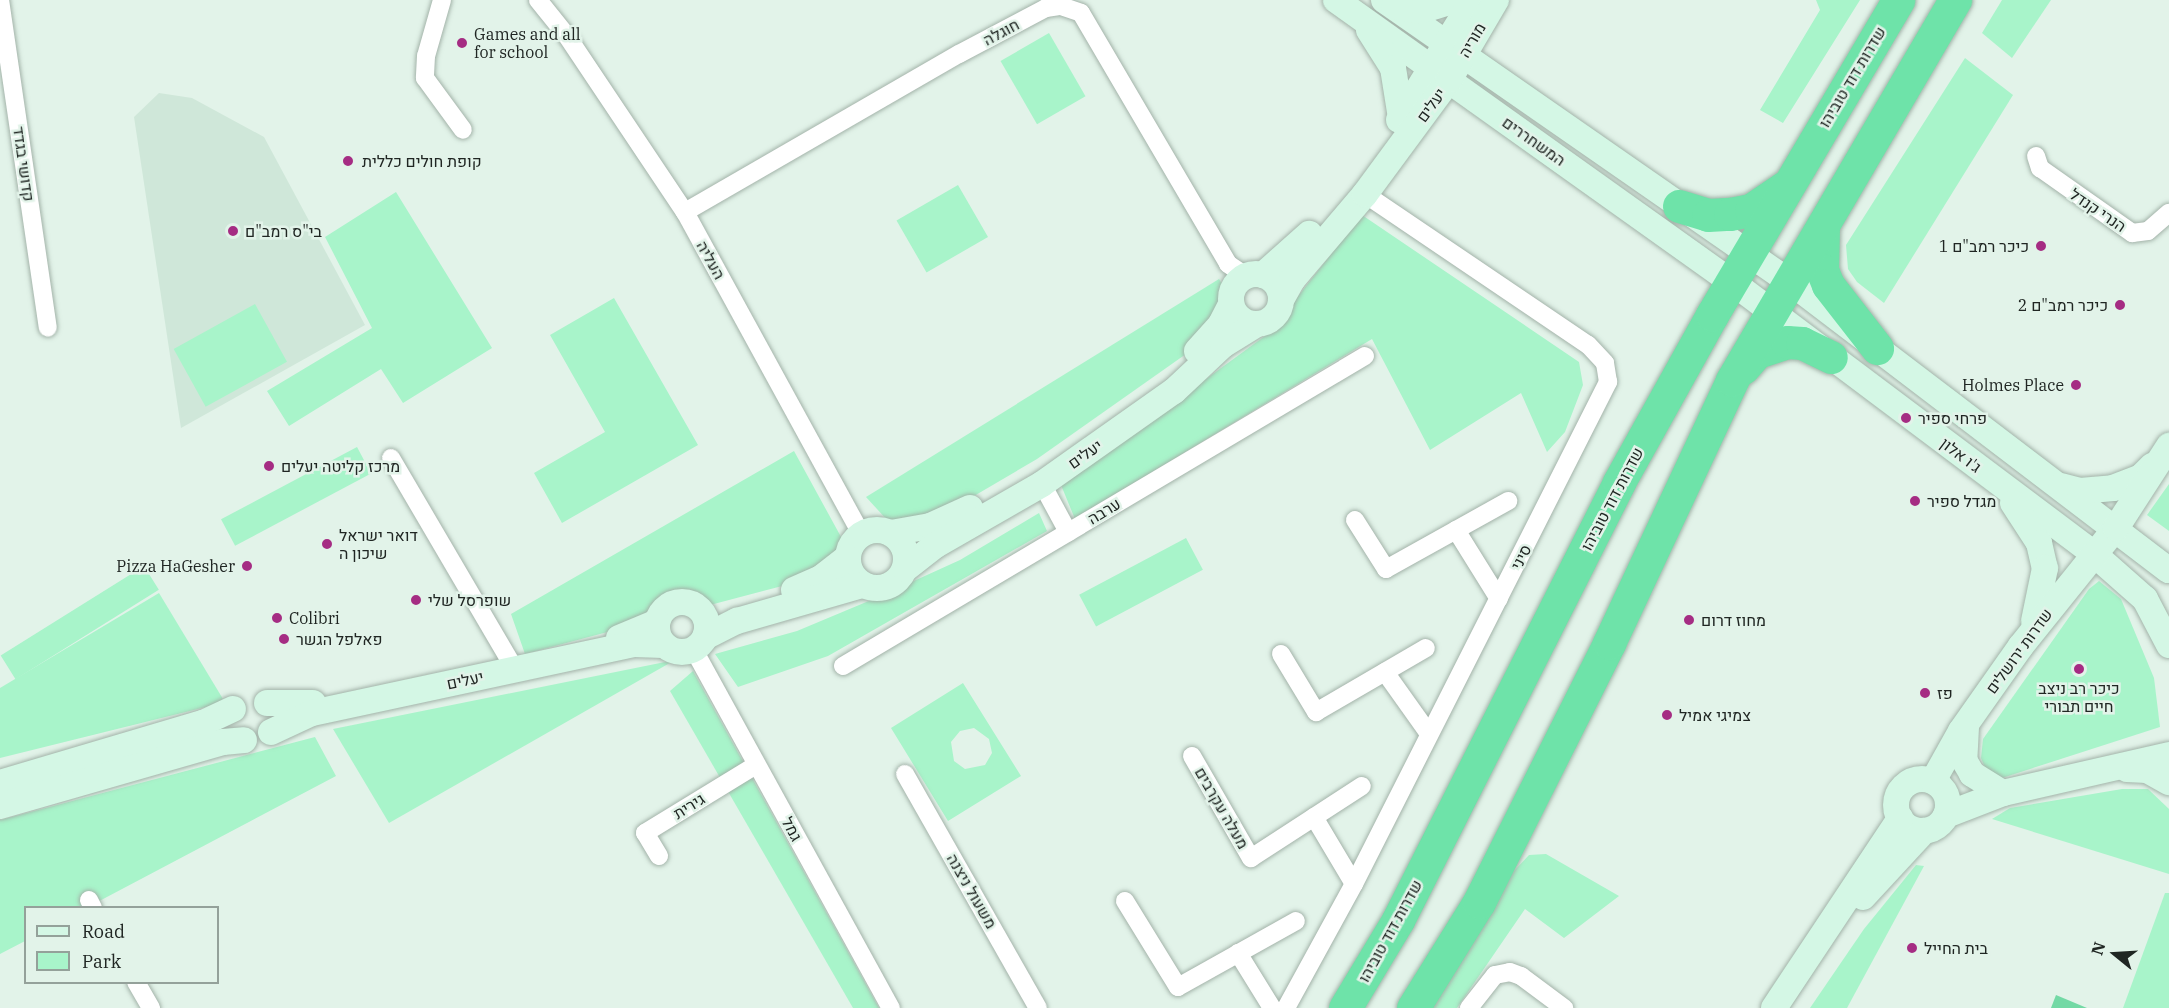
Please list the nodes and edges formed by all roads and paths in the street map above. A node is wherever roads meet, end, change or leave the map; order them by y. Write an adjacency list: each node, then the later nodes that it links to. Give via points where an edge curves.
1 (0, 0): 31 (street, קדושי בגדד)
2 (442, 0): 15 (street, via 426,56 425,78)
3 (538, 0): 20 (street, העליה, via 567,36)
4 (1336, 0): 11 (street, המשחררים)
5 (1455, 0): 10 (street, via 1420,11)
6 (1473, 0): 12 (street, מוריה)
7 (1496, 0): 12 (street, מוריה)
8 (1898, 0): 17 (highway, שדרות דוד טוביהו)
9 (1955, 0): 22 (highway)
10 (1388, 3): 12 (street, המשחררים)
11 (1360, 17): 13 (street, המשחררים); 14 (street, via 1393,68)
12 (1455, 50): 13 (street, מוריה); 19 (street, המשחררים)
13 (1441, 75): 14 (street, יעלים); 18 (street, יעלים); 26 (street, המשחררים)
14 (1401, 118): 24 (street, יעלים, via 1325,217 1291,254)
15 (463, 130)
16 (2036, 156): 21 (street, הנרי קנדל, via 2040,168 2132,232 2148,231)
17 (1789, 184): 19 (highway, via 1767,202 1730,214 1708,215); 23 (highway, שדרות דוד טוביהו)
18 (1365, 194): 27 (street, יעלים, via 1299,270); 53 (street, סיני, via 1562,327 1605,363 1605,393)
19 (1679, 206): 23 (street, המשחררים)
20 (685, 212): 24 (street, חוגלה, via 959,54 1046,8 1061,6 1081,13 1228,264); 47 (street, העליה)
21 (2169, 213)
22 (1823, 222): 25 (highway); 32 (highway, via 1820,250 1825,278 1839,303)
23 (1749, 254): 25 (street); 26 (highway, שדרות דוד טוביהו)
24 (1254, 276): 27 (street, via 1276,284); 28 (street, via 1234,288)
25 (1789, 281): 29 (highway); 32 (street)
26 (1732, 282): 29 (street, ג'ו אלון); 96 (highway, שדרות דוד טוביהו, via 1619,482 1398,920)
27 (1281, 300): 30 (street, via 1270,320)
28 (1231, 304): 30 (street, via 1240,318); 46 (street, יעלים, via 1215,332 1178,370 1035,471 959,514 930,526)
29 (1771, 311): 34 (street, ג'ו אלון); 35 (highway)
30 (1254, 325): 38 (street, יעלים, via 1223,345 1174,391)
31 (48, 328)
32 (1877, 348): 40 (street)
33 (1365, 356): 45 (street, ערבה)
34 (1831, 357): 35 (highway, via 1802,343 1772,345 1757,352); 39 (street, ג'ו אלון)
35 (1732, 380): 97 (highway, via 1609,643 1479,902)
36 (2165, 452): 40 (street, via 2141,477 2113,488 2080,492); 43 (street, שדרות ירושלים)
37 (391, 458): 61 (street)
38 (1042, 484): 45 (street); 50 (street, יעלים, via 936,545)
39 (2000, 485): 48 (street, ג'ו אלון); 56 (street, via 2039,543 2045,568 2044,586)
40 (2058, 485): 43 (street)
41 (1508, 501): 44 (street)
42 (1355, 520): 44 (street, via 1386,569)
43 (2116, 528): 48 (street, שדרות ירושלים); 51 (street)
44 (1456, 530): 53 (street)
45 (1068, 532): 62 (street, ערבה)
46 (891, 533): 47 (street, via 876,530); 50 (street, via 904,547)
47 (861, 534): 49 (street, via 851,544)
48 (2094, 554): 56 (street, שדרות ירושלים); 58 (street, ג'ו אלון, via 2145,599)
49 (847, 558): 52 (street, via 851,573); 54 (street, via 800,588 734,607)
50 (905, 569): 52 (street, via 887,587)
51 (2169, 570)
52 (862, 585): 57 (street, via 737,621)
53 (1499, 599): 68 (street, סיני)
54 (700, 609): 55 (street, via 677,602 666,608); 57 (street, via 706,620)
55 (660, 633): 57 (street, via 678,652); 61 (street, יעלים); 67 (street, יעלים, via 634,644 312,713)
56 (2030, 633): 66 (street, שדרות ירושלים)
57 (699, 643): 72 (street, גמל)
58 (2169, 645)
59 (1426, 648): 63 (street)
60 (1281, 654): 63 (street, via 1316,712)
61 (510, 662): 64 (street, יעלים, via 311,703)
62 (843, 666)
63 (1385, 672): 68 (street)
64 (267, 703): 65 (street, via 247,698); 67 (street, via 274,717)
65 (233, 709): 69 (street, via 231,725); 77 (street, via 203,723)
66 (1967, 724): 75 (street, שדרות ירושלים); 79 (street, via 1964,760 1972,774)
67 (271, 732): 69 (street, via 261,740)
68 (1429, 735): 86 (street, סיני)
69 (244, 740): 80 (street, via 223,742)
70 (2169, 755): 73 (street)
71 (1192, 756): 82 (street, מעלה עקרבים, via 1251,858)
72 (756, 765): 85 (street, גירית, via 645,833); 92 (street, גמל)
73 (2106, 769): 76 (street, via 2147,770); 79 (street)
74 (905, 774): 93 (street, משעול ניצנה)
75 (1933, 781): 81 (street, via 1948,799); 83 (street, via 1916,780 1903,788 1896,805)
76 (2169, 782)
77 (0, 783)
78 (1362, 786): 82 (street, מעלה עקרבים)
79 (2003, 793): 81 (street)
80 (0, 806)
81 (1946, 816): 84 (street, via 1938,826)
82 (1314, 817): 86 (street)
83 (1900, 818): 84 (street, via 1910,828); 100 (street)
84 (1924, 831): 101 (street, via 1893,860 1860,902)
85 (659, 856)
86 (1354, 884): 95 (street, סיני)
87 (1125, 901): 89 (street, via 1178,987)
88 (1296, 921): 89 (street)
89 (1238, 953): 94 (street)
90 (137, 984): 91 (street)
91 (151, 1008)
92 (891, 1008)
93 (1038, 1008)
94 (1272, 1008)
95 (1286, 1008)
96 (1345, 1008)
97 (1413, 1008)
98 (1468, 1008): 99 (street, via 1495,975 1510,972)
99 (1564, 1008)
100 (1774, 1008)
101 (1791, 1008)

